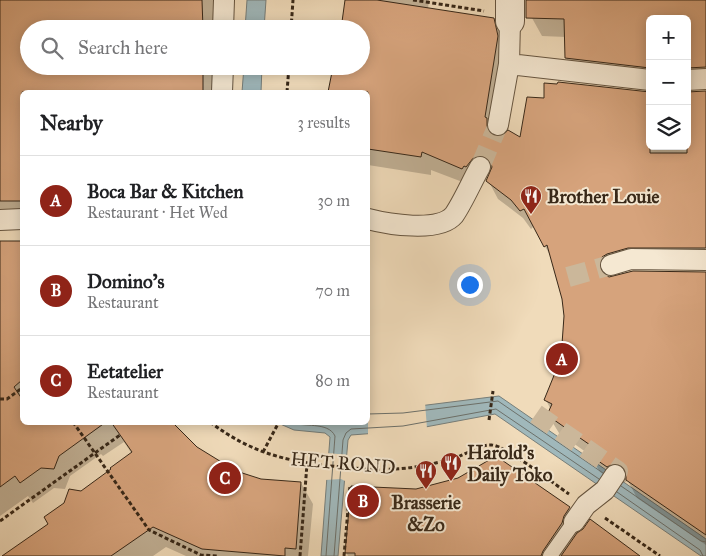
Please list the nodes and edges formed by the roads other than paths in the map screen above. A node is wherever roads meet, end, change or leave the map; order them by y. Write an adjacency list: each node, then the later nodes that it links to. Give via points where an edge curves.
1 (224, 0): 3 (street)
2 (510, 12): 4 (street)
3 (223, 20)
4 (503, 67): 7 (street); 10 (street)
5 (223, 75): 9 (street)
6 (706, 79): 8 (street)
7 (646, 80)
8 (691, 80)
9 (222, 90)
10 (498, 125)
11 (480, 167): 13 (street, via 454,215 446,221 404,225)
12 (20, 219): 14 (street)
13 (370, 219)
14 (0, 220)
15 (706, 260): 16 (street, via 631,259)
16 (611, 264)
17 (610, 482): 18 (street)
18 (574, 522): 19 (lane)
19 (550, 556)

